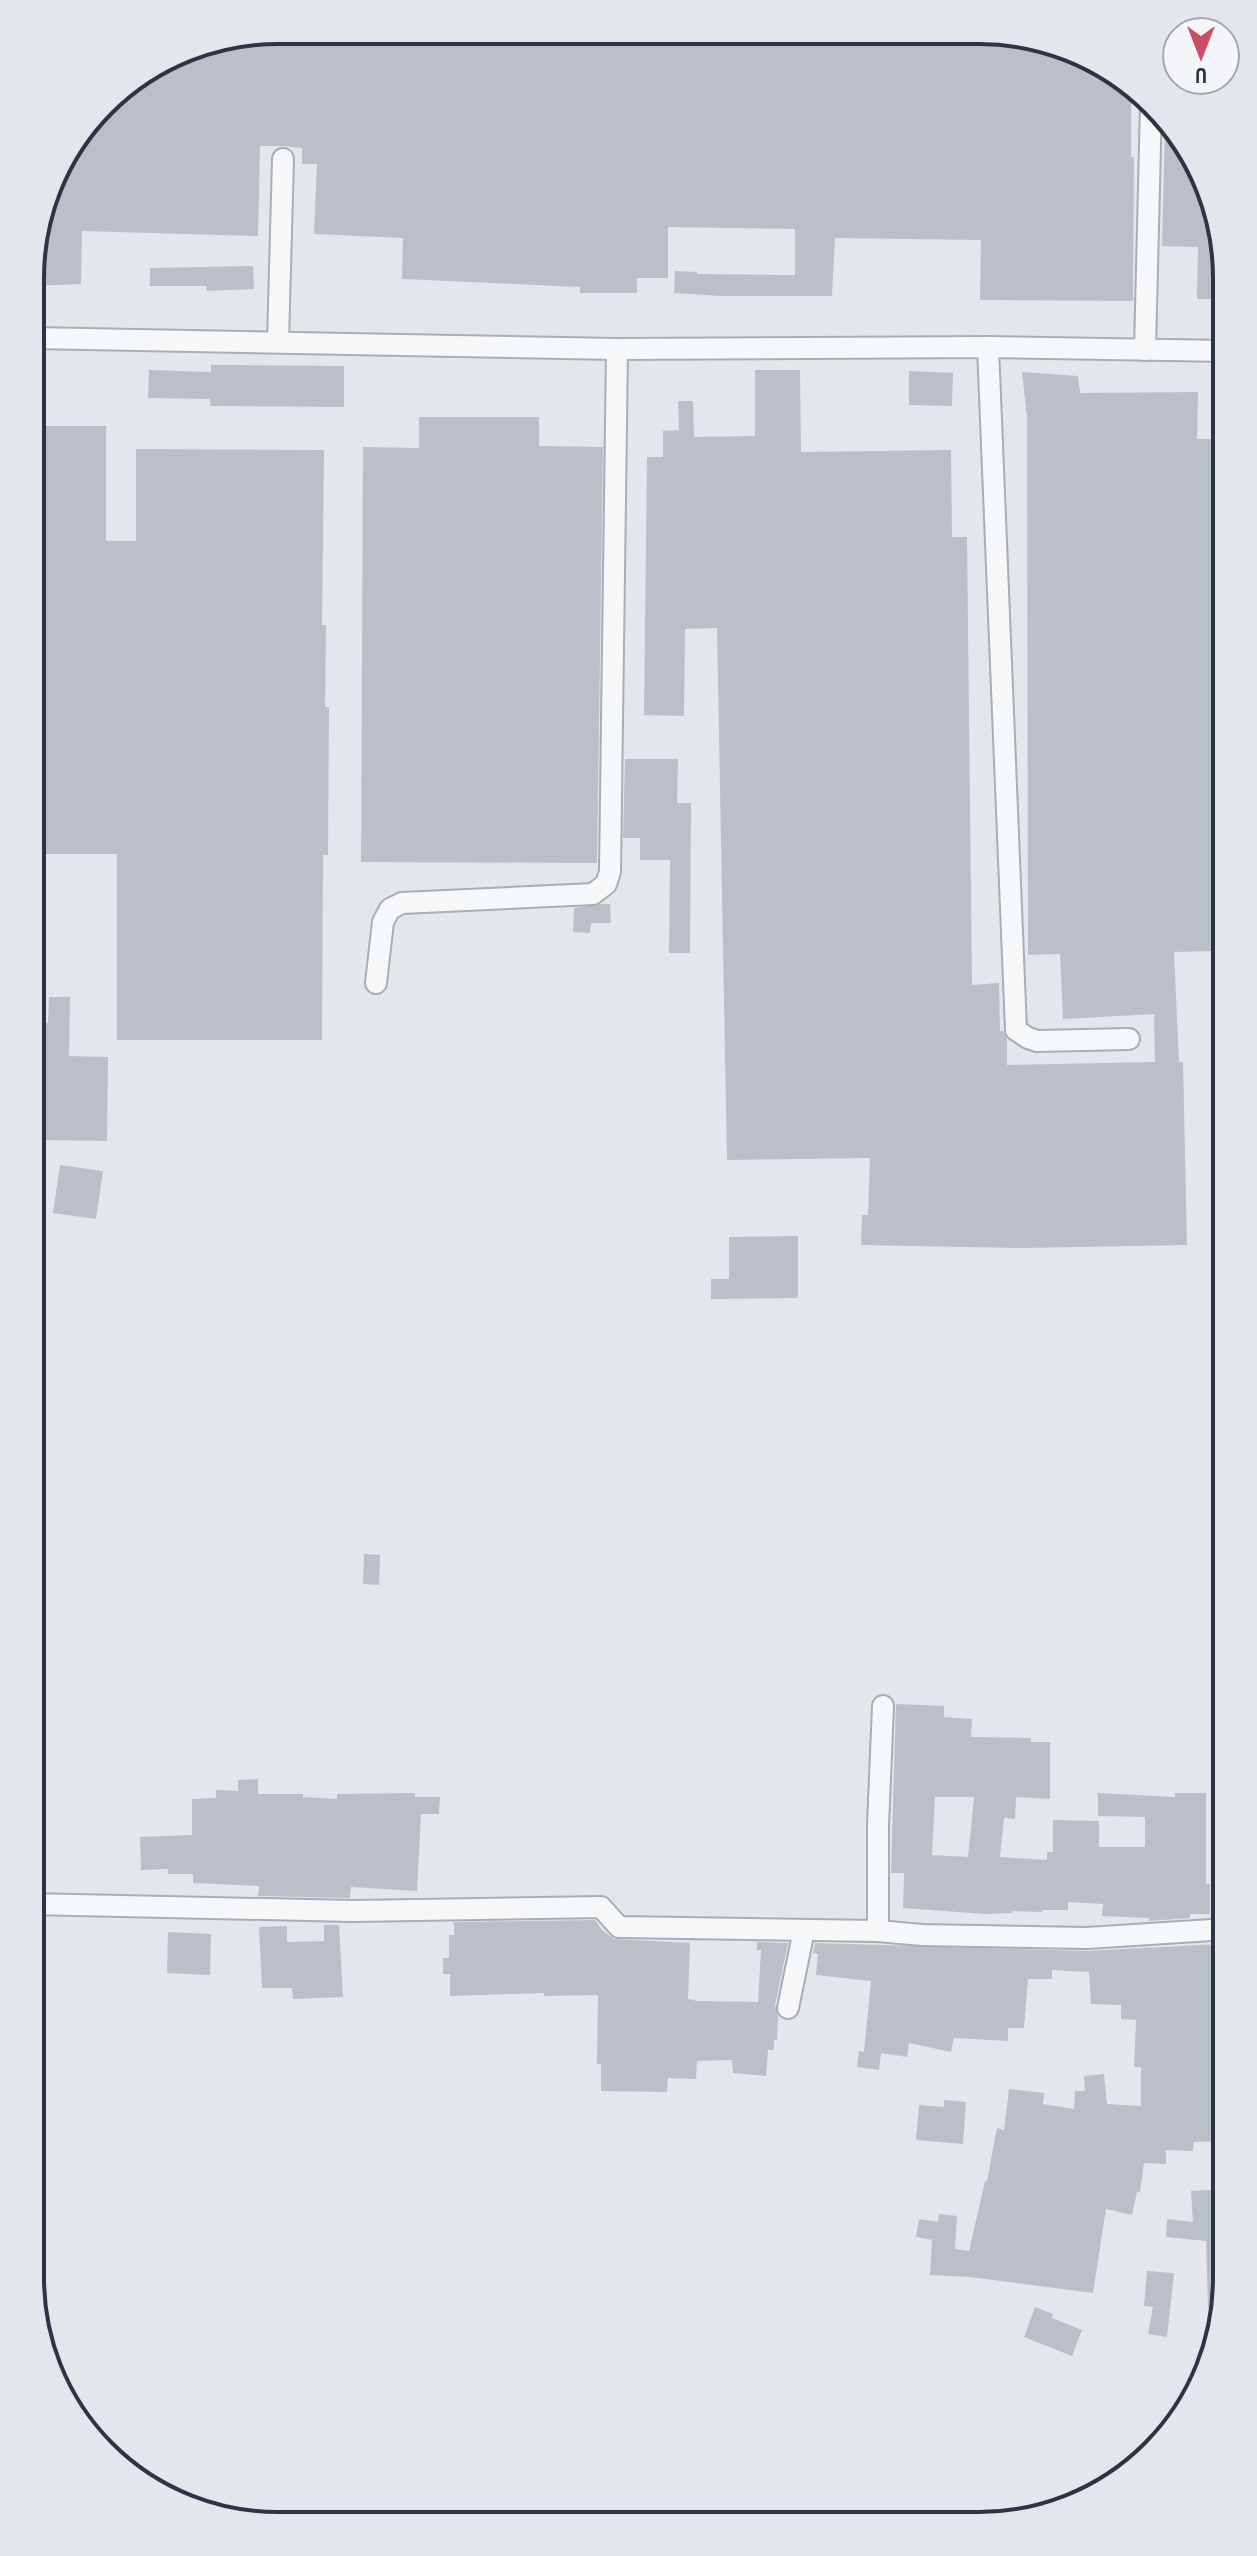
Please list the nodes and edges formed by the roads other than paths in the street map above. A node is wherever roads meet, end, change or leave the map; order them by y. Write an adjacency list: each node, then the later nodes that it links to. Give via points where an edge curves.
1 (1151, 120): 7 (street)
2 (283, 159): 4 (street)
3 (45, 338): 4 (street)
4 (278, 342): 6 (street)
5 (988, 347): 6 (street); 7 (street); 10 (street, via 1016,1030 1037,1041)
6 (617, 349): 9 (street, via 606,884 593,894 402,903 390,909 383,922)
7 (1145, 350): 8 (street)
8 (1213, 351)
9 (376, 983)
10 (1129, 1039)
11 (883, 1706): 15 (street)
12 (44, 1904): 13 (street, via 353,1911 601,1907 619,1927)
13 (804, 1930): 15 (street); 16 (street)
14 (1212, 1930): 15 (street, via 1087,1938)
15 (878, 1931)
16 (788, 2008)

